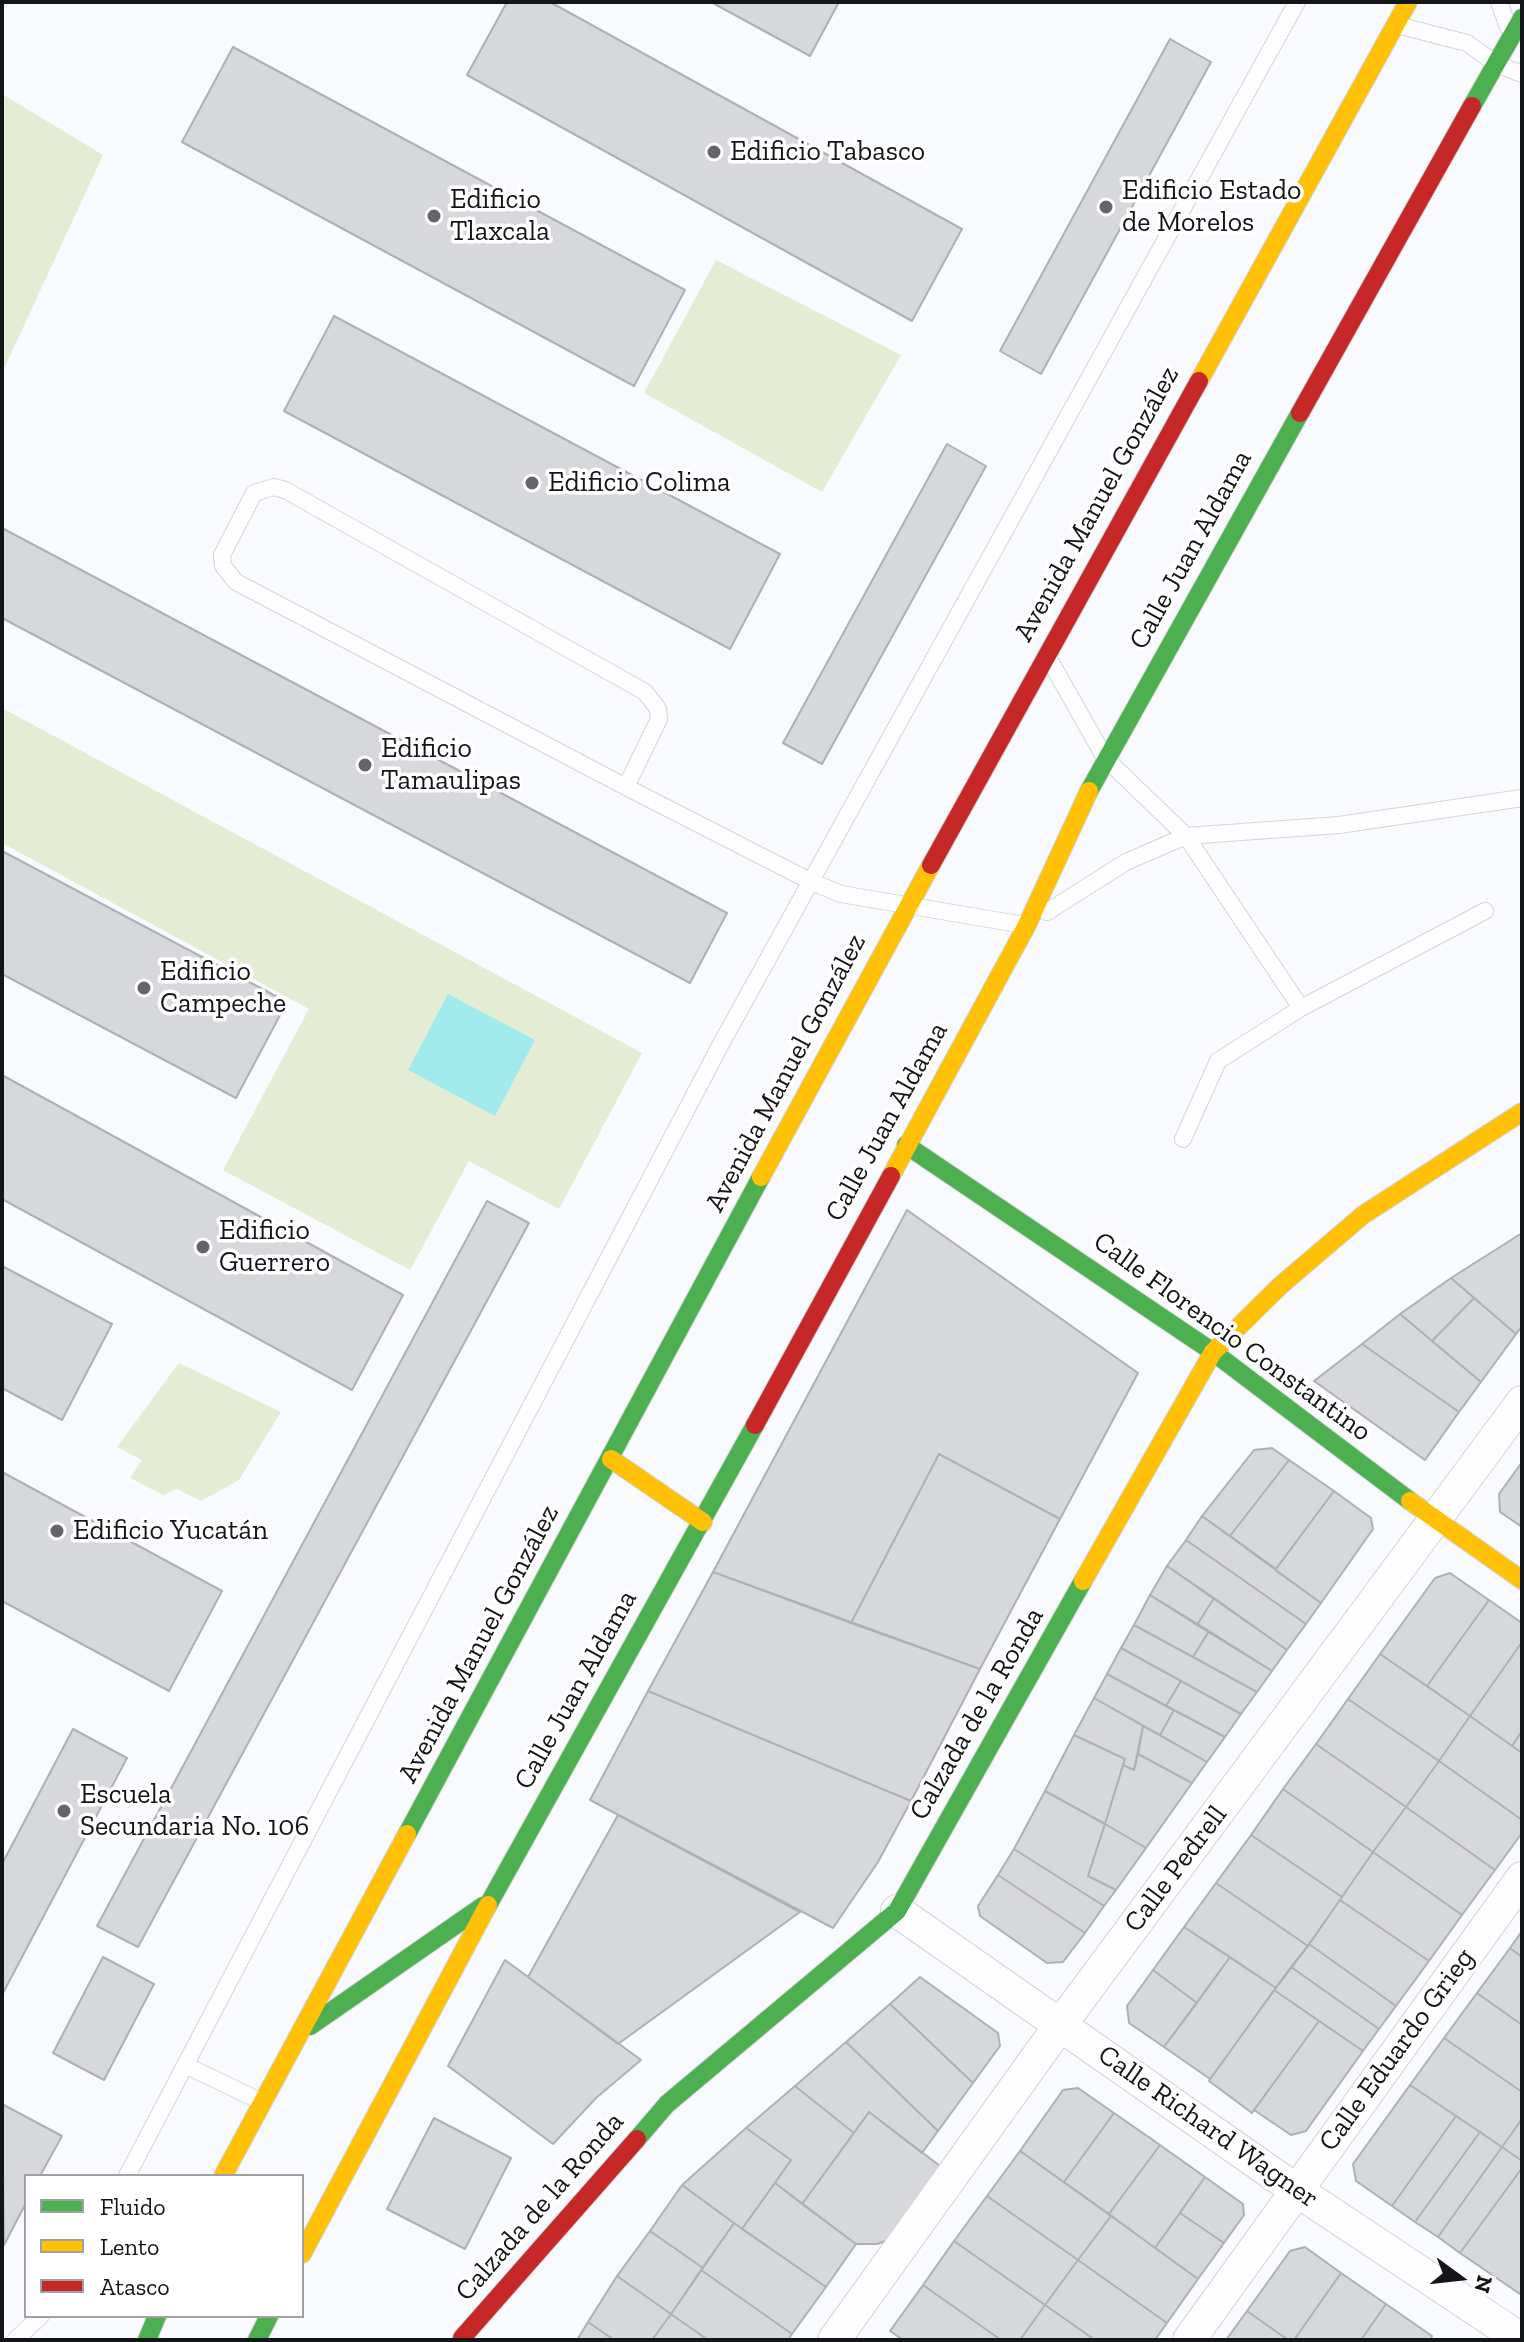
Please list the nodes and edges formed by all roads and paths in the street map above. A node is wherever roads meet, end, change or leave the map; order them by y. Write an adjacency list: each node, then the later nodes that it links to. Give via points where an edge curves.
1 (1297, 2): 14 (lane)
2 (1408, 2): 5 (street, Avenida Manuel González)
3 (1499, 2): 6 (lane)
4 (1522, 18): 6 (street, Calle Juan Aldama)
5 (1395, 25): 7 (lane, via 1467,43); 9 (street, Avenida Manuel González)
6 (1511, 37): 7 (street, Calle Juan Aldama)
7 (1496, 64): 8 (lane); 10 (street, Calle Juan Aldama)
8 (1522, 74)
9 (1046, 654): 10 (lane); 15 (street, Avenida Manuel González)
10 (1105, 758): 13 (lane); 17 (street, Calle Juan Aldama)
11 (626, 787): 11 (lane, via 236,582 223,566 222,555 254,493 274,487 285,490 645,692 659,719); 14 (lane)
12 (1522, 798): 13 (lane, via 1339,825)
13 (1186, 836): 17 (lane, via 1126,862); 18 (lane)
14 (812, 882): 15 (lane, via 841,894); 33 (lane, via 722,1042)
15 (909, 906): 17 (lane); 24 (street, Avenida Manuel González)
16 (1485, 911): 18 (lane)
17 (1027, 925): 21 (street, Calle Juan Aldama)
18 (1301, 1008): 20 (lane, via 1218,1061)
19 (1522, 1112): 22 (street, Calzada de la Ronda, via 1363,1215)
20 (1183, 1139)
21 (906, 1145): 22 (street, Calle Florencio Constantino); 26 (street, Calle Juan Aldama)
22 (1213, 1352): 25 (street, Calle Florencio Constantino); 30 (street, Calzada de la Ronda)
23 (1522, 1402): 25 (street, Calle Pedrell)
24 (611, 1459): 26 (street); 32 (street, Avenida Manuel González)
25 (1435, 1520): 27 (street, Calle Florencio Constantino); 31 (street, Calle Pedrell)
26 (703, 1522): 29 (street, Calle Juan Aldama)
27 (1522, 1580)
28 (1522, 1878): 37 (street, Calle Eduardo Grieg)
29 (490, 1901): 32 (street); 38 (street, Calle Juan Aldama)
30 (897, 1911): 31 (street, Calle Richard Wagner); 42 (street, Calzada de la Ronda, via 667,2104)
31 (1061, 2024): 37 (street, Calle Richard Wagner); 46 (street, Calle Pedrell)
32 (301, 2032): 34 (street, Avenida Manuel González)
33 (185, 2065): 34 (lane); 35 (lane)
34 (261, 2102): 36 (street, Avenida Manuel González)
35 (128, 2174)
36 (224, 2174)
37 (1296, 2190): 47 (street, Calle Eduardo Grieg); 48 (street, Calle Richard Wagner)
38 (304, 2250)
39 (39, 2318): 43 (lane)
40 (156, 2318): 44 (street)
41 (268, 2318): 45 (street)
42 (459, 2339)
43 (15, 2340)
44 (147, 2340)
45 (257, 2340)
46 (834, 2340)
47 (1189, 2340)
48 (1522, 2340)

